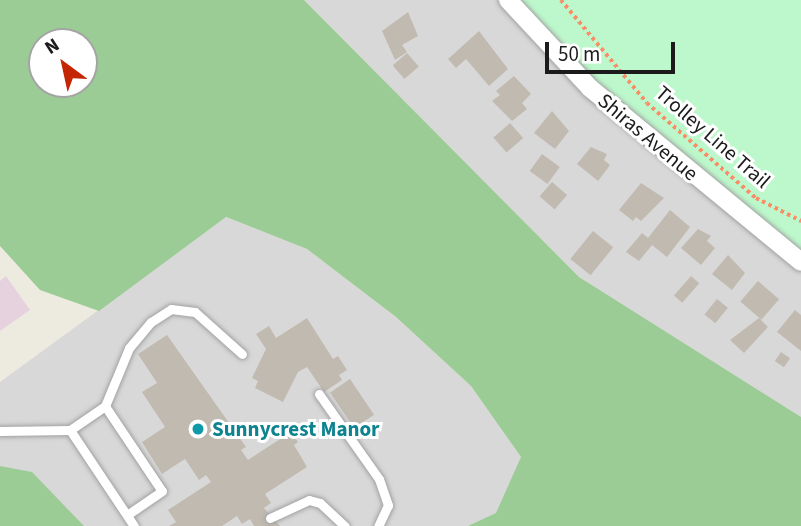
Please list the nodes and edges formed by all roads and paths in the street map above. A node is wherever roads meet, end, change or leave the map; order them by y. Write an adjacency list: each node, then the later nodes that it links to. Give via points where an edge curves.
1 (508, 0): 4 (street, Shiras Avenue, via 600,97)
2 (561, 0): 3 (path, Trolley Line Trail, via 647,103 756,198)
3 (801, 221)
4 (801, 262)
5 (242, 354): 7 (lane, via 195,312 171,309 151,322 130,348)
6 (319, 394): 14 (lane, via 379,479 388,505)
7 (106, 406): 8 (lane); 10 (lane, via 162,491)
8 (70, 430): 9 (lane); 10 (lane)
9 (0, 431)
10 (127, 515): 12 (lane)
11 (270, 518): 13 (lane, via 309,500 320,503)
12 (134, 526)
13 (345, 526)
14 (378, 526)

